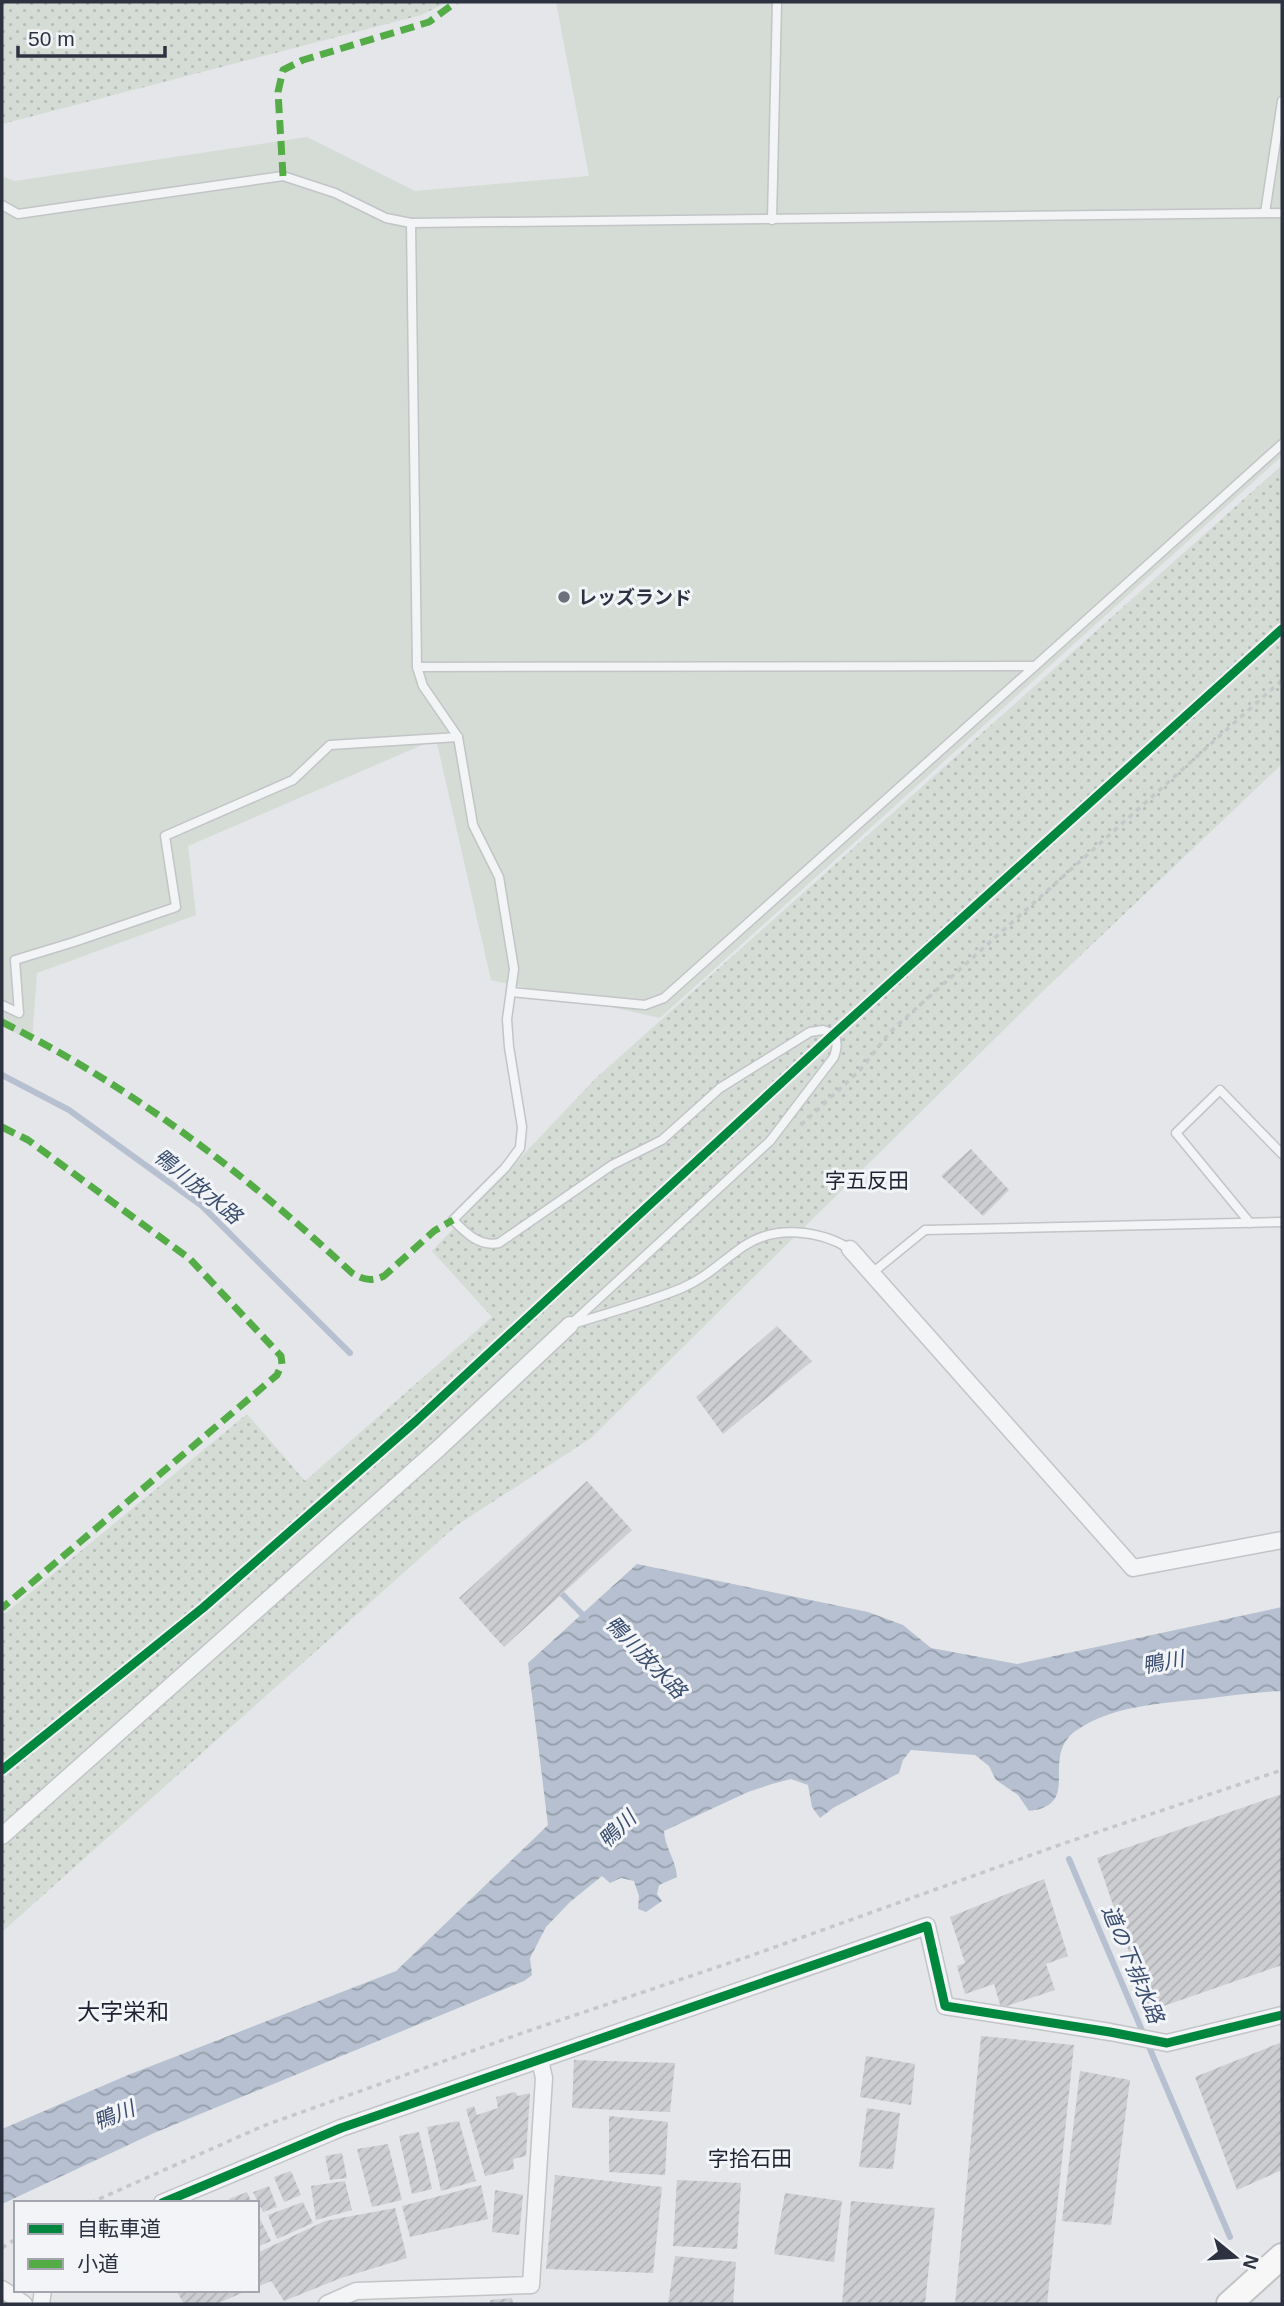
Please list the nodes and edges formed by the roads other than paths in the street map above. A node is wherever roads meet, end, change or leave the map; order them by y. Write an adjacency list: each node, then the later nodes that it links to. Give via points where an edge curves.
1 (777, 2): 6 (lane)
2 (1282, 101): 4 (lane)
3 (2, 205): 7 (lane, via 18,214 284,176 386,218)
4 (1265, 213): 5 (lane); 6 (lane)
5 (1282, 213)
6 (772, 220): 7 (lane)
7 (411, 223): 10 (lane)
8 (1282, 444): 9 (lane)
9 (1035, 666): 10 (lane); 12 (lane, via 664,998 645,1005)
10 (417, 667): 11 (lane, via 423,686)
11 (458, 737): 12 (lane, via 473,825 499,877 514,969); 13 (lane, via 330,745 293,780 165,836 176,907 15,960 19,1013)
12 (511, 992): 19 (lane, via 507,1019 522,1127 520,1148 453,1220 488,1245 499,1243 612,1164 662,1140 720,1088 810,1032 834,1034 838,1046 770,1141)
13 (2, 1005)
14 (1282, 1154): 16 (lane, via 1220,1090 1176,1133)
15 (1282, 1222): 16 (lane)
16 (1250, 1223): 18 (lane, via 925,1230)
17 (850, 1249): 18 (street); 19 (lane, via 818,1234 760,1238 680,1289)
18 (872, 1273): 20 (street, via 1133,1568)
19 (570, 1325): 21 (street, via 438,1449)
20 (1282, 1540)
21 (2, 1836)
22 (1282, 2015): 23 (street, via 1167,2043 945,2006 927,1927)
23 (540, 2060): 24 (street, via 341,2128); 28 (street, via 544,2078 531,2285 356,2291)
24 (167, 2201)
25 (1282, 2256): 29 (main road)
26 (2, 2289): 27 (street)
27 (24, 2304)
28 (327, 2304)
29 (1229, 2304)

